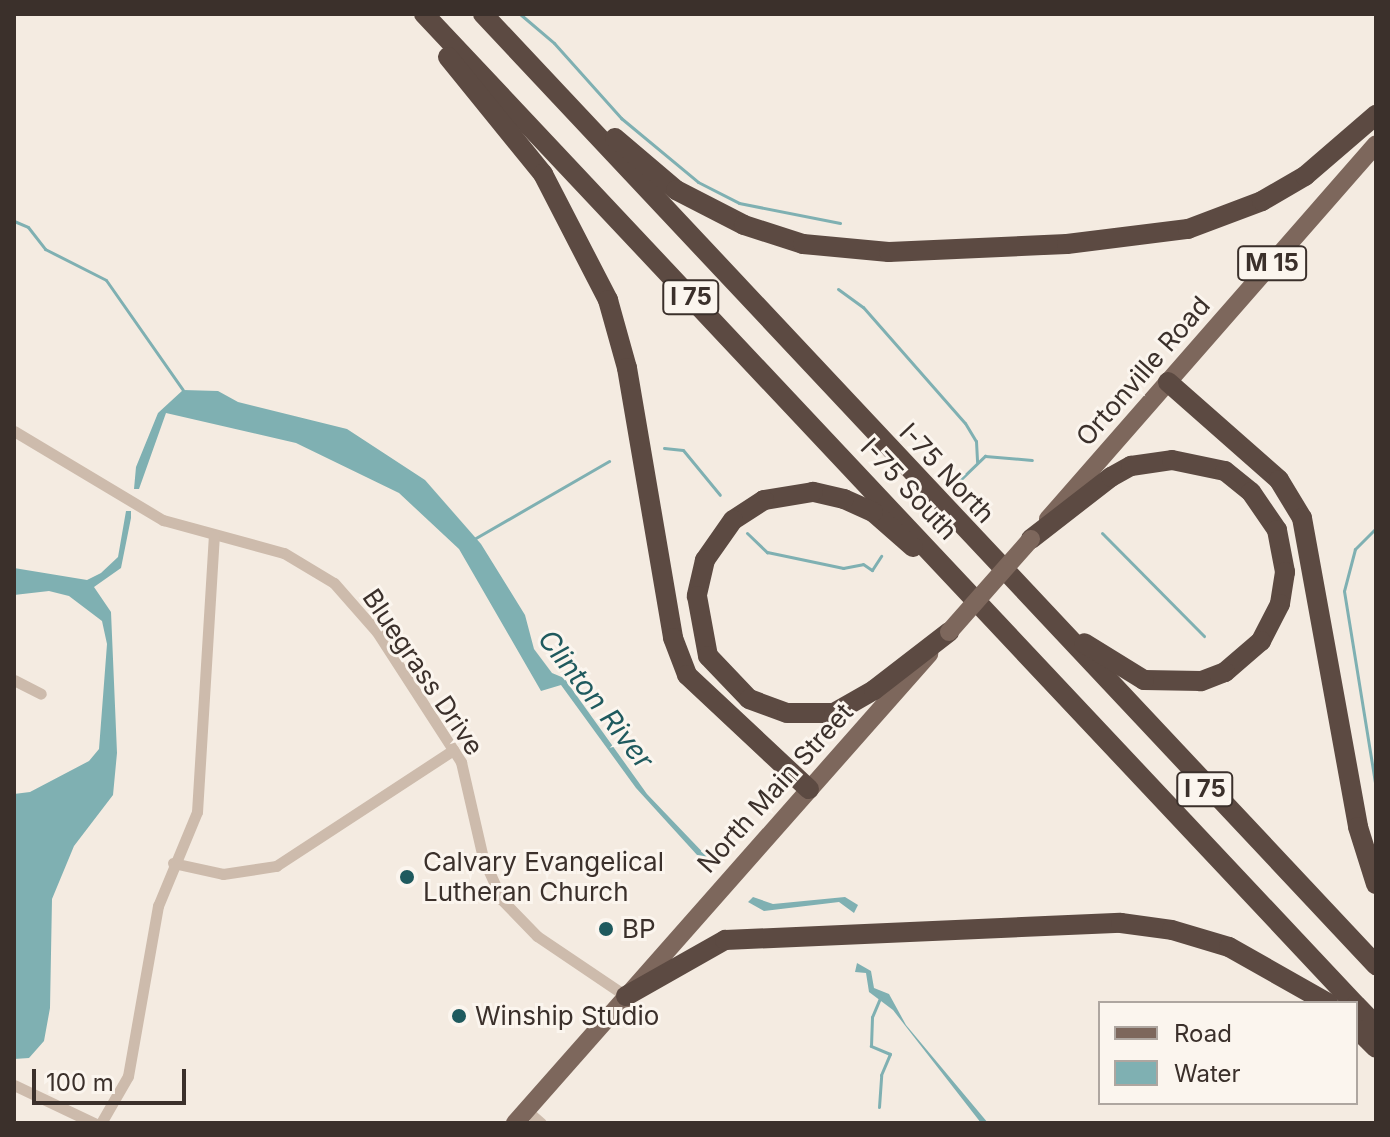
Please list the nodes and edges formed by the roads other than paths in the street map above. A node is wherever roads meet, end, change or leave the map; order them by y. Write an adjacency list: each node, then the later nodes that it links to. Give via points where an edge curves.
1 (412, 14): 16 (highway, via 543,174 608,300 627,368 673,638 687,675)
2 (424, 14): 10 (highway, I-75 South / I 75)
3 (486, 17): 4 (highway, via 533,53 630,155 676,190 773,236 841,249 1067,244 1188,229 1262,201 1305,176); 11 (highway, I-75 North / I 75)
4 (1376, 115)
5 (1376, 144): 6 (main road, Ortonville Road / M 15)
6 (1168, 382): 9 (main road, Ortonville Road / M 15); 18 (highway, via 1279,480 1302,518 1358,827)
7 (14, 431): 8 (street, Bluegrass Drive, via 163,520)
8 (214, 536): 15 (street, Bluegrass Drive, via 284,553 334,583 377,632); 17 (street, via 197,812)
9 (1031, 539): 11 (highway, via 1111,477 1131,466 1172,460 1208,466 1237,480 1268,511 1282,547 1285,585 1271,625 1247,658 1201,681 1161,683 1125,673); 12 (main road, Ortonville Road / M 15, bridge)
10 (958, 579): 12 (highway, via 873,512 813,492 772,497 733,520 717,538 701,575 698,623 708,656 731,687 787,713 834,713 850,706); 22 (highway, I-75 South / I 75)
11 (1040, 608): 19 (highway, I-75 North / I 75)
12 (949, 632): 16 (main road, North Main Street / M 15)
13 (14, 680): 14 (street)
14 (41, 694)
15 (453, 750): 17 (street, via 276,866 223,874); 20 (street, Bluegrass Drive, via 466,778 483,858 502,900 537,936)
16 (809, 789): 20 (main road, North Main Street / M 15)
17 (173, 863): 30 (street, via 158,906 128,1076)
18 (1376, 884)
19 (1376, 965)
20 (626, 996): 21 (highway, via 725,940 1121,923 1172,930 1229,947); 28 (main road, North Main Street / M 15)
21 (1324, 1001)
22 (1352, 1001)
23 (1358, 1007): 24 (highway, I-75 South / I 75)
24 (1376, 1026)
25 (1358, 1030): 26 (highway)
26 (1376, 1048)
27 (14, 1085): 29 (street)
28 (521, 1117): 31 (street)
29 (94, 1123)
30 (101, 1123)
31 (541, 1123)

